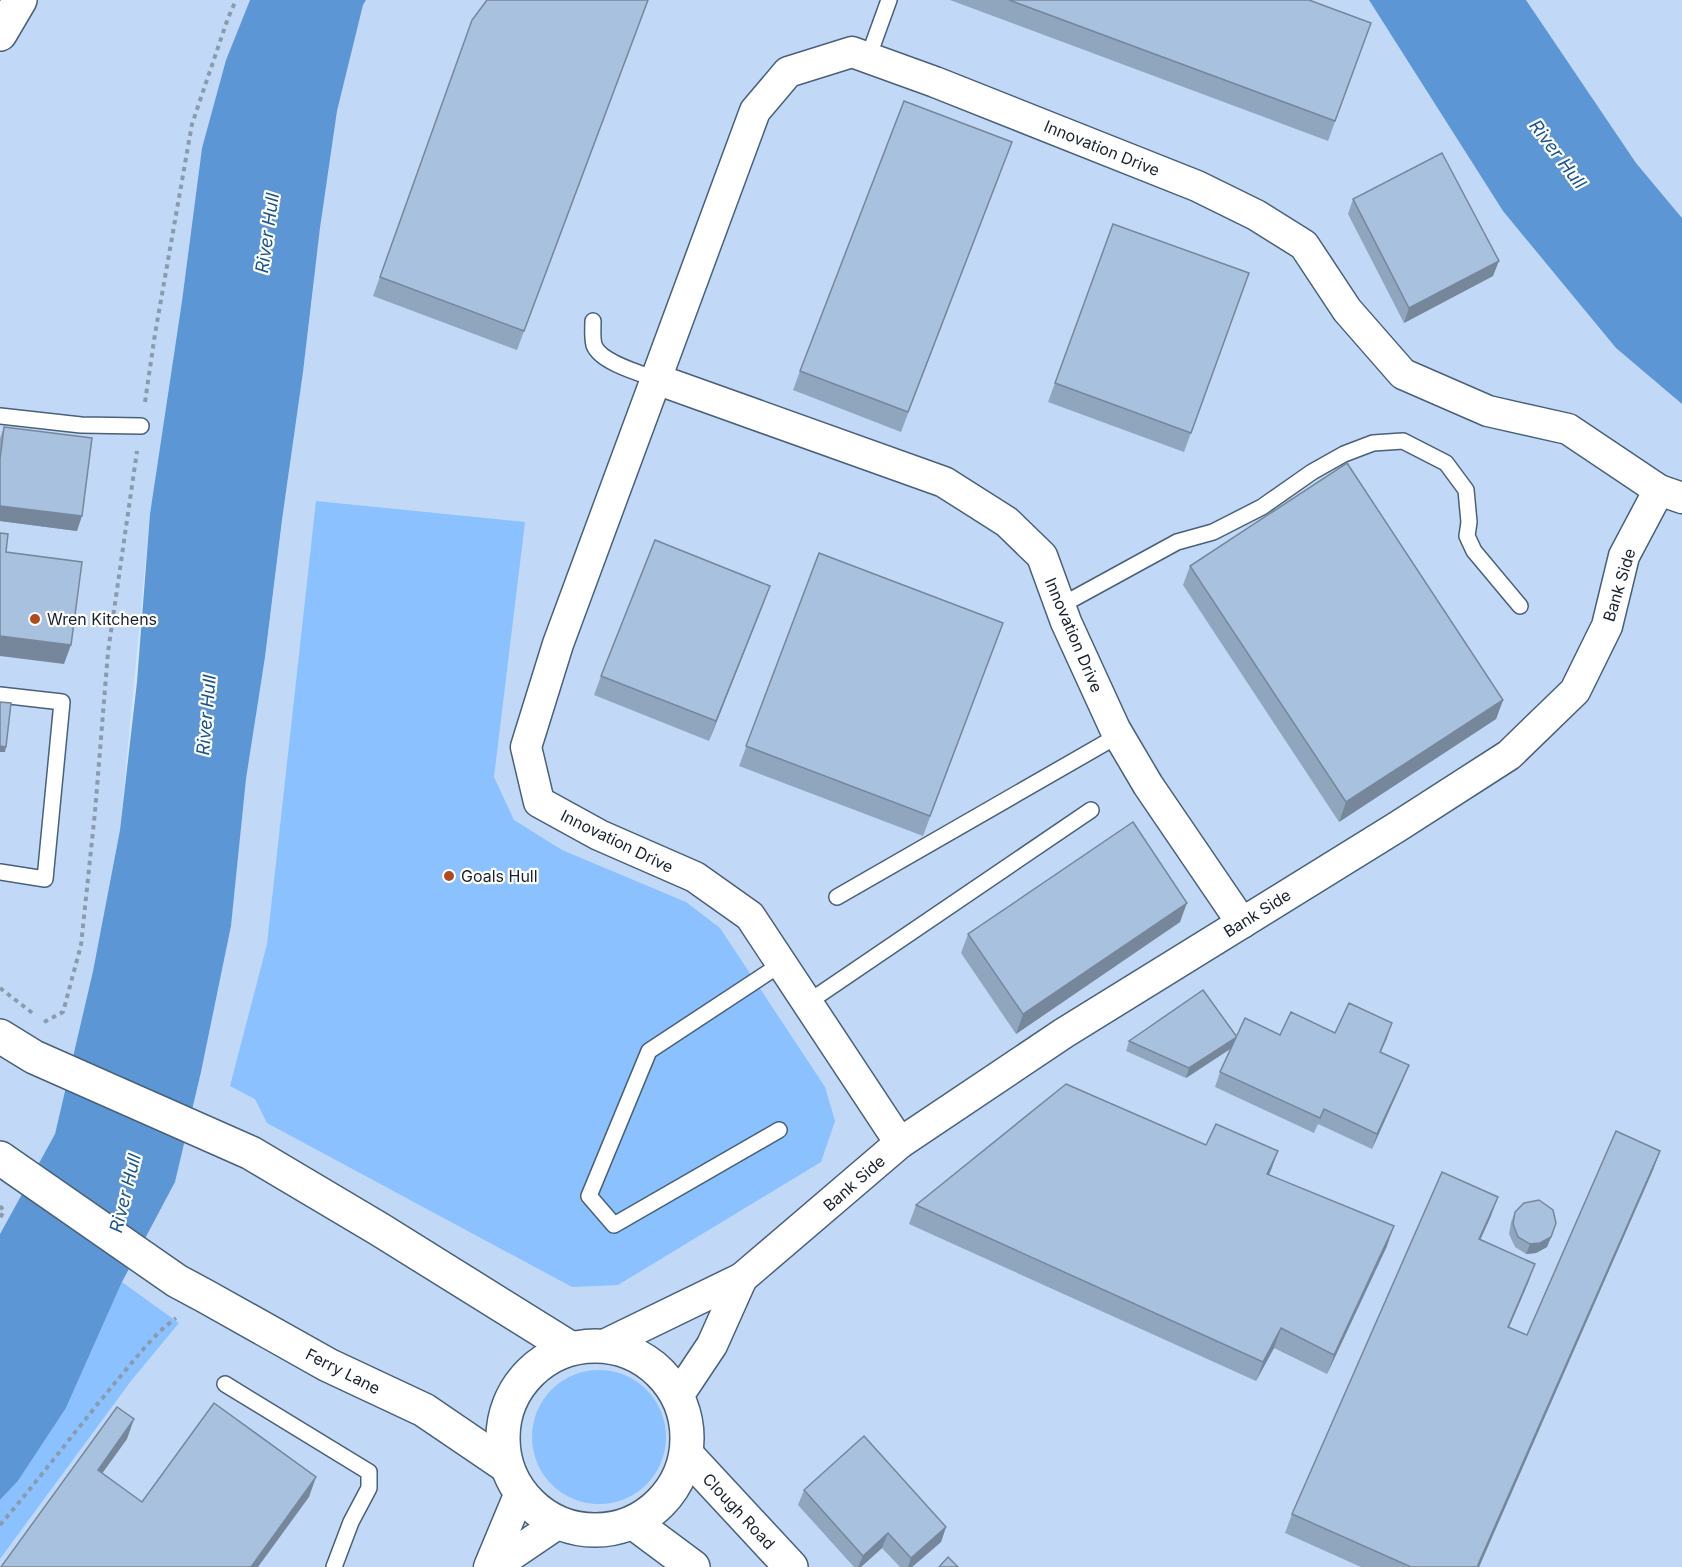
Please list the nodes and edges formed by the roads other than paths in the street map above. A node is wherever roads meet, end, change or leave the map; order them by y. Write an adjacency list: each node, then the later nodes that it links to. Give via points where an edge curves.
1 (20, 0): 3 (main road)
2 (889, 0): 4 (lane)
3 (0, 34)
4 (868, 58): 6 (street, Innovation Drive, via 852,52 788,72 755,111); 9 (street, Innovation Drive, via 1197,186 1256,214 1304,245 1347,310 1403,374 1488,411 1568,429)
5 (593, 321): 6 (lane, via 592,336 602,356)
6 (656, 379): 10 (street, Innovation Drive, via 944,482 1006,522 1042,556); 18 (street, Innovation Drive, via 558,644 526,747 539,802 598,835 695,877 750,916)
7 (0, 416): 8 (lane)
8 (141, 426)
9 (1670, 494): 17 (street, Bank Side, via 1624,556 1607,626 1575,691 1509,755)
10 (1060, 606): 11 (lane, via 1177,542 1213,532 1263,507 1344,454 1373,443 1403,441 1446,463 1466,490 1467,536 1474,551); 13 (street, Innovation Drive)
11 (1520, 606)
12 (0, 695): 15 (lane, via 62,702 45,879)
13 (1119, 735): 16 (lane); 17 (street, Innovation Drive, via 1148,785)
14 (1091, 810): 19 (lane)
15 (0, 872)
16 (837, 897)
17 (1242, 923): 22 (street, Bank Side, via 1064,1033)
18 (781, 964): 19 (street, Innovation Drive); 21 (lane, via 649,1051 589,1196 614,1225)
19 (807, 1003): 22 (street, Innovation Drive)
20 (0, 1036): 26 (main road, via 34,1057 251,1153 380,1228)
21 (779, 1130)
22 (900, 1143): 24 (street, Bank Side)
23 (0, 1158): 30 (main road, Ferry Lane, via 191,1288 328,1365 424,1410)
24 (742, 1278): 25 (street, Bank Side); 28 (street, Bank Side, via 712,1345)
25 (603, 1345): 26 (main road); 28 (main road, via 652,1365)
26 (570, 1348): 30 (main road, via 542,1361 517,1386 502,1426)
27 (225, 1384): 34 (lane, via 369,1473 369,1488)
28 (678, 1396): 29 (main road, via 686,1418)
29 (687, 1455): 32 (main road, via 667,1498); 38 (main road, Clough Road)
30 (506, 1465): 31 (main road)
31 (519, 1496): 33 (main road); 35 (street)
32 (634, 1523): 33 (main road, via 594,1532); 37 (main road)
33 (557, 1524): 36 (street)
34 (334, 1567)
35 (489, 1567)
36 (494, 1567)
37 (693, 1567)
38 (791, 1567)

